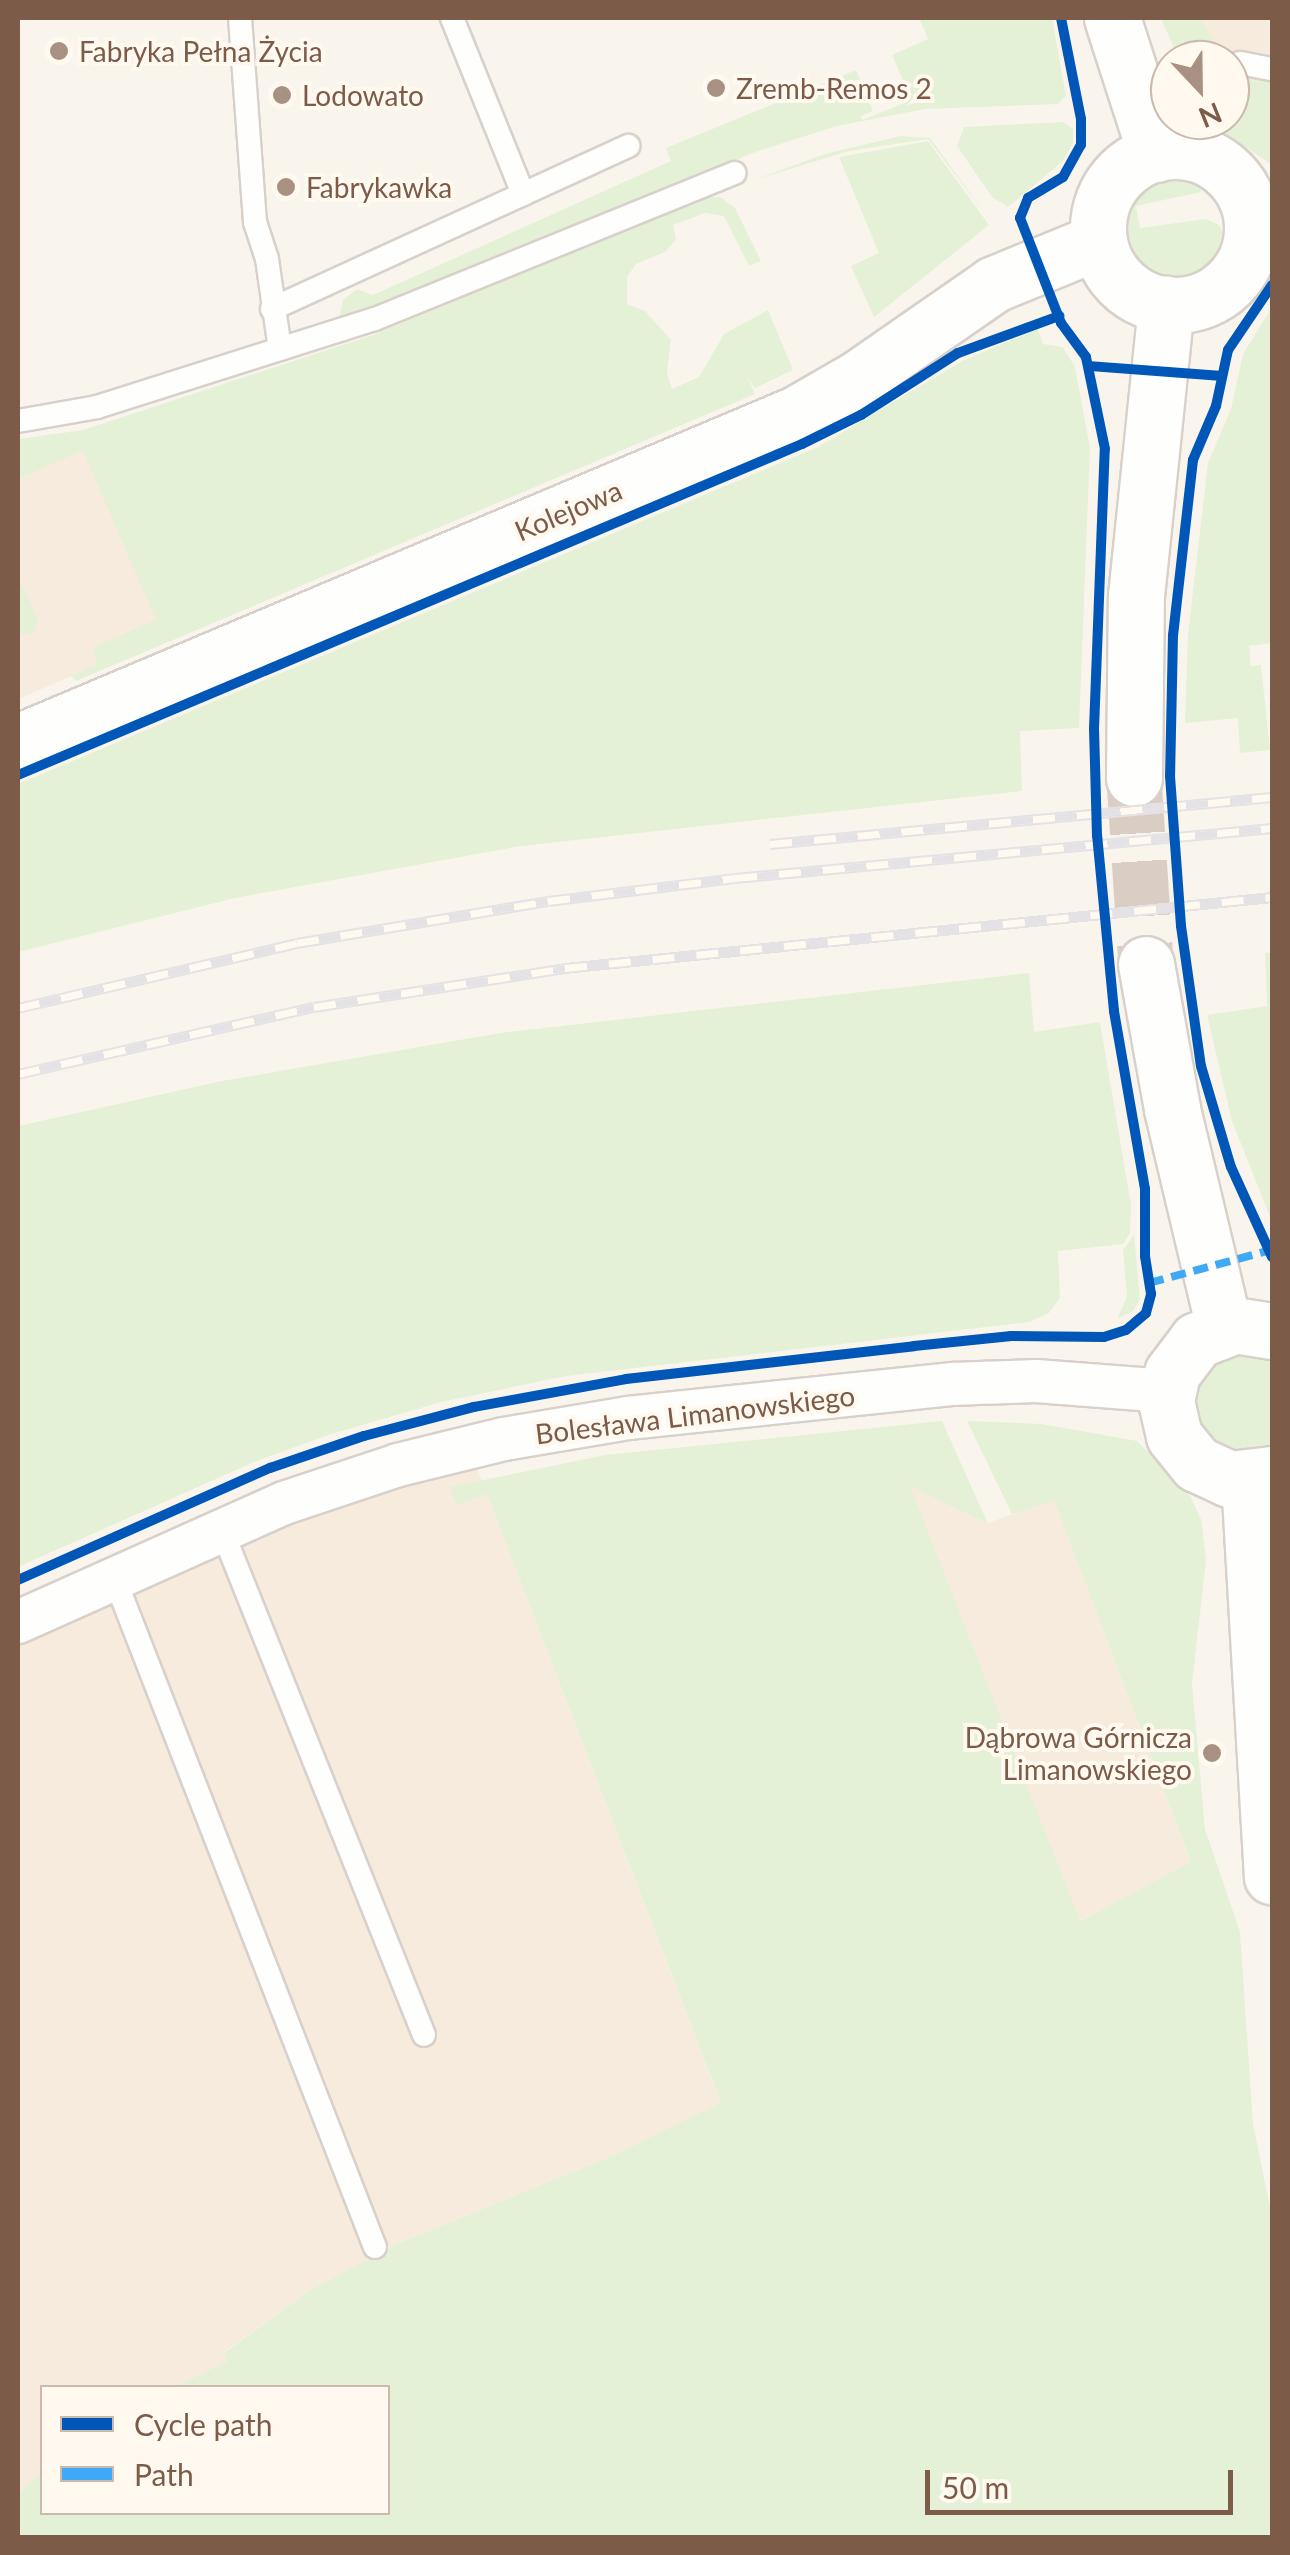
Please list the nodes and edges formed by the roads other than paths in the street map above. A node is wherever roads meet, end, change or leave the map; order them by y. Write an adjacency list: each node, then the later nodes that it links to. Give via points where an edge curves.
1 (240, 18): 11 (lane, via 256,222)
2 (452, 18): 7 (lane)
3 (1112, 18): 5 (street)
4 (628, 146): 7 (lane)
5 (1156, 154): 8 (street, via 1187,152 1218,163); 9 (street, via 1132,164 1108,190)
6 (734, 173): 12 (lane, via 426,300)
7 (523, 194): 11 (lane)
8 (1262, 221): 10 (street, via 1234,278 1208,298)
9 (1099, 242): 10 (street, via 1118,280 1138,296); 14 (street, Kolejowa, via 994,284 796,414)
10 (1166, 304): 15 (street, via 1136,596)
11 (272, 309): 12 (lane)
12 (280, 349): 13 (lane, via 97,407)
13 (18, 421)
14 (18, 742)
15 (1134, 778)
16 (1146, 964): 17 (street, via 1169,1095)
17 (1248, 1329): 18 (street, via 1187,1349)
18 (1167, 1391): 19 (street, via 1169,1424 1188,1456 1218,1476); 20 (street, Bolesława Limanowskiego, via 998,1382 628,1418 427,1458)
19 (1261, 1477): 23 (street)
20 (221, 1528): 21 (street, Bolesława Limanowskiego); 24 (lane)
21 (114, 1577): 22 (street, Bolesława Limanowskiego); 25 (lane)
22 (18, 1622)
23 (1272, 1876)
24 (424, 2034)
25 (376, 2247)

